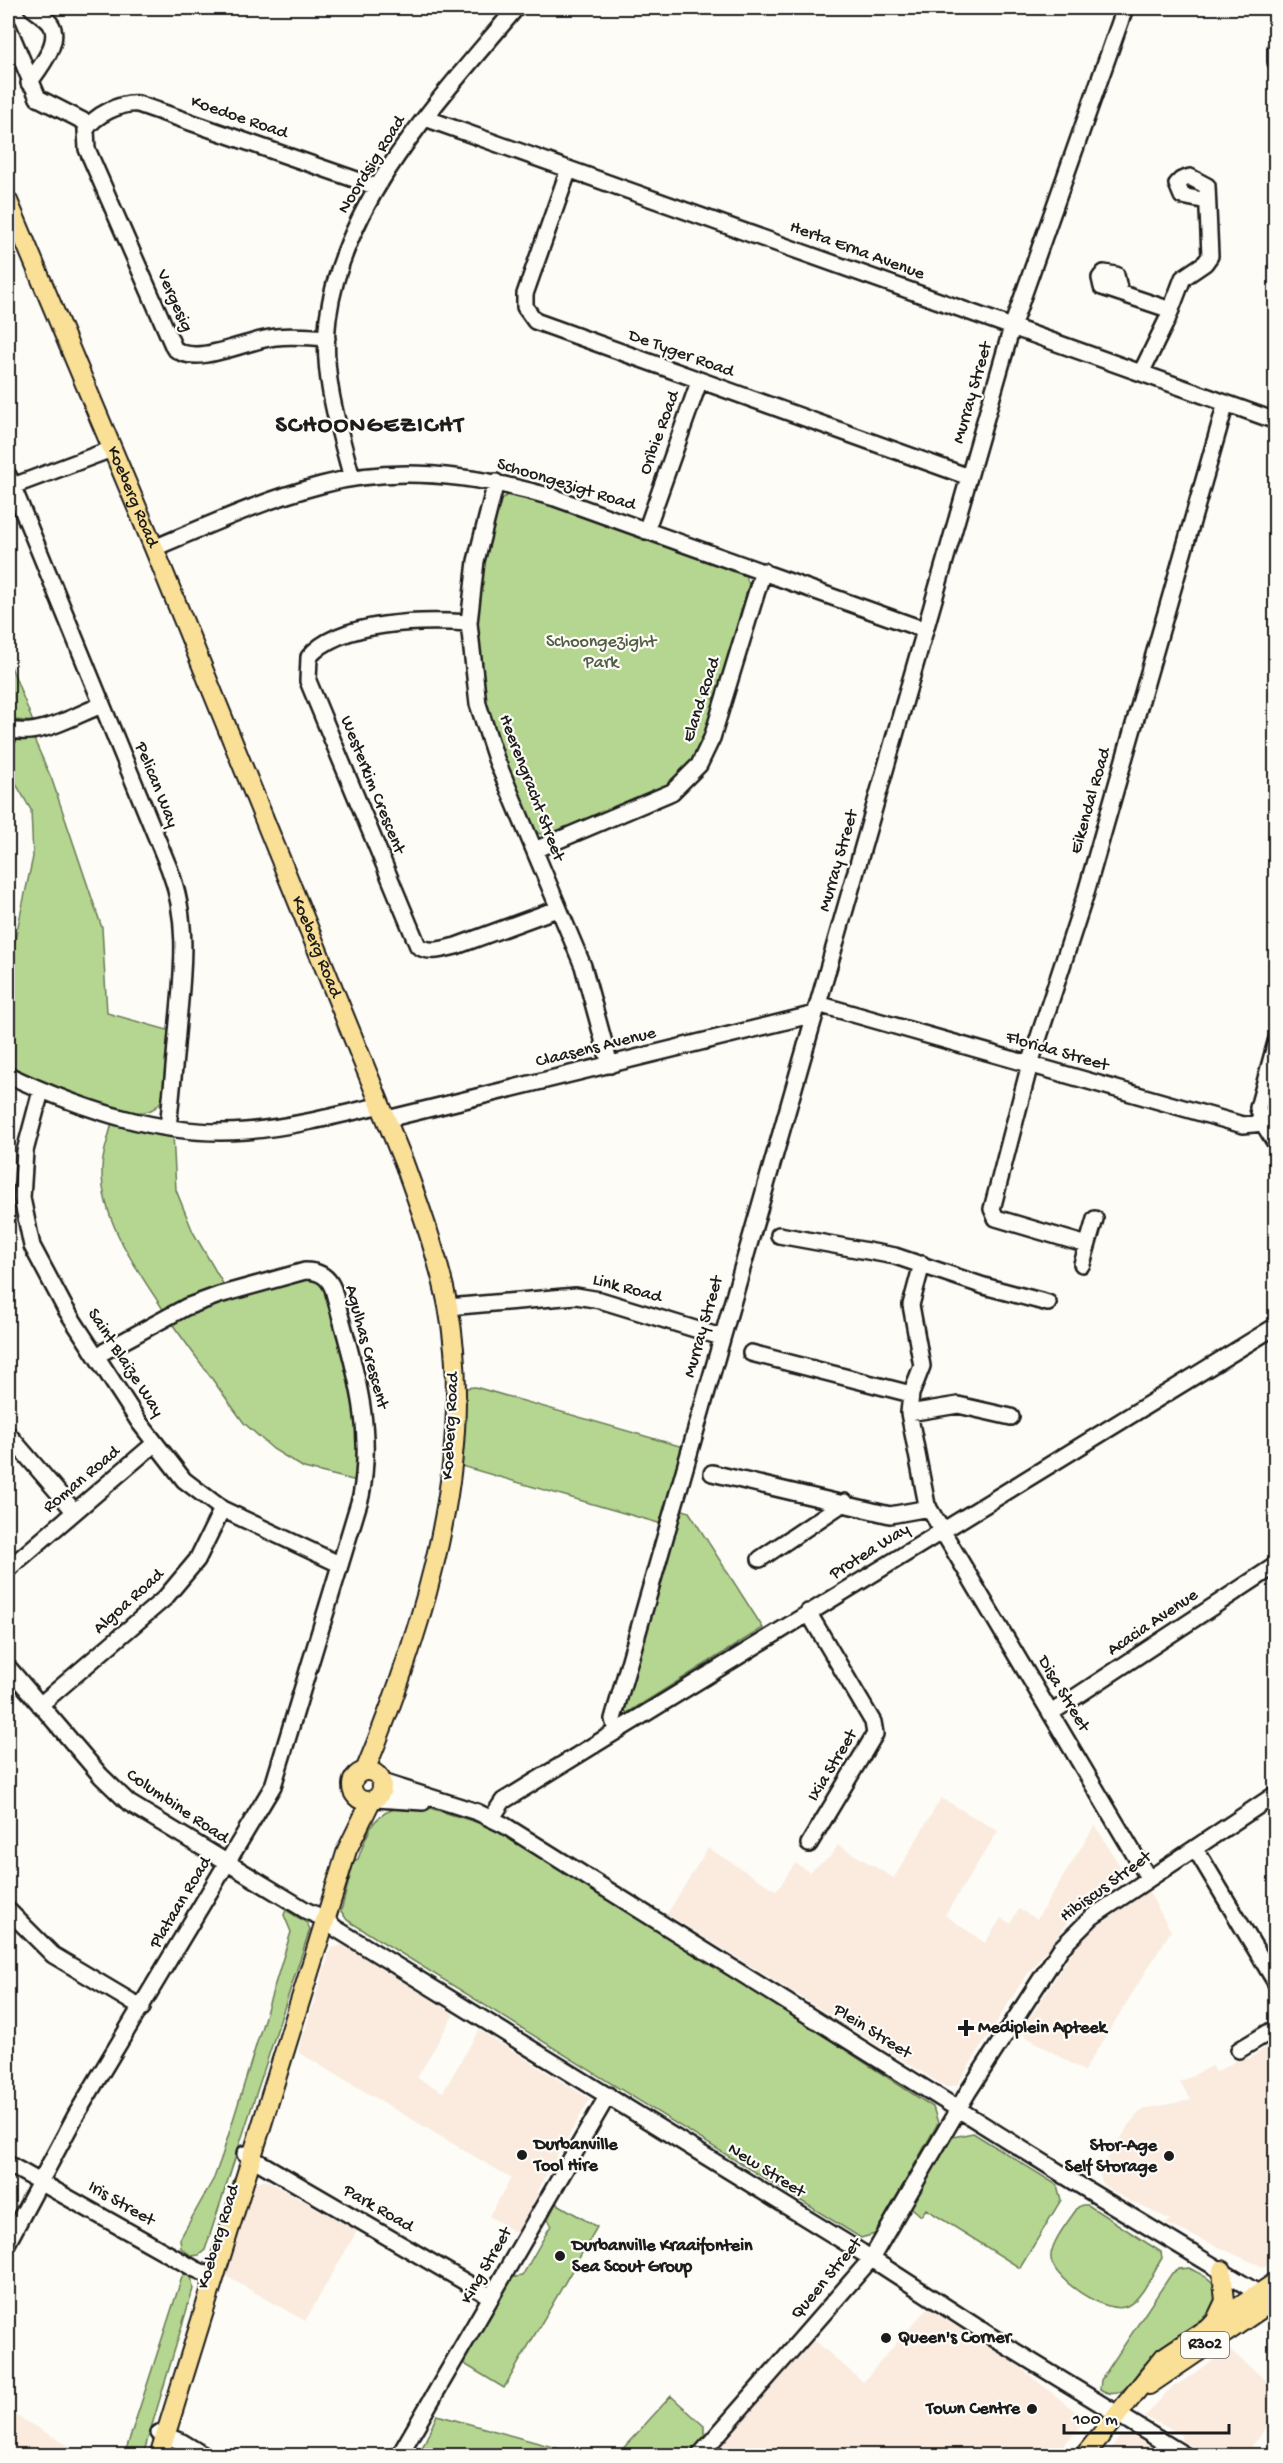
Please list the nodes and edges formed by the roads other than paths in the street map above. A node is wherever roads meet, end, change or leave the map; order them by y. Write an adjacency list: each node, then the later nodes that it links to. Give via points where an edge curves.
1 (32, 8): 7 (street, via 51,24 53,39)
2 (516, 8): 8 (street, Noordsig Road)
3 (1125, 8): 16 (street, Murray Street)
4 (8, 27): 7 (street)
5 (1275, 48): 6 (street)
6 (1275, 62)
7 (29, 83): 9 (street, via 42,102)
8 (425, 118): 10 (street, Herta Erna Avenue); 11 (street, Noordsig Road)
9 (89, 124): 11 (street, Koedoe Road, via 125,105 143,105); 17 (street, Vergesig, via 85,136 87,149 178,353 196,356 275,337)
10 (569, 169): 16 (street, Herta Erna Avenue); 19 (street, De Tyger Road, via 526,291 527,312 540,324)
11 (377, 187): 17 (street, Noordsig Road, via 338,270)
12 (1207, 201): 15 (street, via 1210,256 1183,278)
13 (8, 204): 22 (main road, Koeberg Road)
14 (1120, 293): 15 (street)
15 (1169, 315): 18 (street)
16 (1012, 327): 18 (street, Herta Erna Avenue); 23 (street, Murray Street)
17 (327, 338): 24 (street, Noordsig Road, via 331,400)
18 (1146, 374): 20 (street, Herta Erna Avenue)
19 (699, 382): 23 (street, De Tyger Road); 27 (street, Oribie Road)
20 (1226, 403): 21 (street, Herta Erna Avenue); 38 (street, Eikendal Road, via 1084,896)
21 (1275, 421)
22 (111, 449): 25 (street); 28 (main road, Koeberg Road)
23 (969, 477): 31 (street, Murray Street)
24 (352, 478): 26 (street, Schoongezigt Road, via 424,476); 28 (street, Schoongezigt Road, via 244,510)
25 (10, 480): 32 (street, Pelican Way)
26 (496, 482): 27 (street, Schoongezigt Road, via 555,498); 30 (street, Heerengracht Street, via 476,561)
27 (646, 531): 29 (street, Schoongezigt Road)
28 (154, 548): 42 (main road, Koeberg Road)
29 (764, 571): 31 (street, Schoongezigt Road); 34 (street, Eland Road, via 712,738 699,765 672,792)
30 (469, 623): 34 (street, Heerengracht Street, via 474,679 485,728); 35 (street, Westerkim Crescent, via 392,623 337,639 322,645 309,657 308,681 418,946 430,950 456,946)
31 (925, 630): 36 (street, Murray Street)
32 (102, 705): 33 (street, via 39,729); 44 (street, Pelican Way, via 172,876 185,931)
33 (9, 733)
34 (535, 850): 35 (street, Heerengracht Street)
35 (557, 909): 39 (street, Heerengracht Street, via 583,966)
36 (817, 1009): 38 (street, Florida Street); 39 (street, Claasens Avenue); 54 (street, Murray Street)
37 (1275, 1042): 43 (street, via 1258,1102)
38 (1030, 1064): 43 (street, Florida Street, via 1243,1125); 48 (street, Eikendal Road, via 992,1209 996,1218)
39 (610, 1065): 42 (street, Claasens Avenue)
40 (8, 1075): 41 (street, Claasens Avenue)
41 (41, 1091): 44 (street, Claasens Avenue, via 84,1108); 56 (street, Saint Blaize Way, via 22,1169 25,1220 45,1272)
42 (384, 1112): 44 (street, Claasens Avenue, via 244,1131); 52 (main road, Koeberg Road, via 434,1246)
43 (1263, 1123): 45 (street)
44 (168, 1127)
45 (1275, 1144)
46 (1095, 1219): 48 (street)
47 (779, 1235): 49 (street, via 878,1252)
48 (1087, 1245): 50 (street)
49 (922, 1264): 51 (street); 57 (street, Disa Street, via 911,1305 922,1366)
50 (1082, 1264)
51 (1048, 1303)
52 (448, 1307): 54 (street, Link Road, via 576,1296); 77 (main road, Koeberg Road, via 456,1379 451,1471 426,1593 387,1720)
53 (1275, 1326): 67 (street, Protea Way)
54 (721, 1337): 76 (street, Murray Street, via 613,1719)
55 (751, 1353): 57 (street)
56 (96, 1356): 61 (street, Saint Blaize Way); 69 (street, Agulhas Crescent, via 167,1316 212,1297 305,1271 317,1272 327,1279 361,1391 366,1430 361,1496)
57 (911, 1394): 58 (street, Disa Street)
58 (909, 1413): 59 (street, via 958,1405); 64 (street, Disa Street, via 922,1490)
59 (1011, 1417)
60 (8, 1434): 66 (street)
61 (154, 1444): 65 (street, Saint Blaize Way, via 184,1480); 66 (street, Roman Road)
62 (712, 1473): 63 (street)
63 (844, 1502): 64 (street, via 890,1515); 68 (street)
64 (929, 1508): 67 (street, Disa Street)
65 (222, 1509): 69 (street, Saint Blaize Way); 74 (street, Algoa Road, via 197,1560 177,1585)
66 (74, 1512): 71 (street, Roman Road)
67 (942, 1530): 72 (street, Protea Way); 75 (street, Disa Street)
68 (760, 1559)
69 (339, 1564): 82 (street, Plataan Road, via 276,1779)
70 (1275, 1565): 75 (street, Acacia Avenue)
71 (8, 1569)
72 (808, 1612): 76 (street, Protea Way); 80 (street, Ixia Street, via 873,1722 875,1734)
73 (8, 1667): 74 (street, Columbine Road)
74 (40, 1705): 82 (street, Columbine Road, via 129,1803)
75 (1051, 1713): 83 (street, Disa Street)
76 (616, 1731): 79 (street, Protea Way, via 502,1801)
77 (371, 1788): 79 (street, Plein Street, via 462,1807); 85 (main road, Koeberg Road)
78 (1275, 1794): 81 (street, Hibiscus Street)
79 (491, 1818): 91 (street, Plein Street)
80 (809, 1844)
81 (1195, 1848): 83 (street, Hibiscus Street); 86 (street)
82 (227, 1864): 85 (street, Columbine Road); 87 (street, Plataan Road)
83 (1149, 1879): 91 (street, Hibiscus Street, via 1092,1917 1066,1941)
84 (8, 1910): 87 (street, via 53,1955)
85 (326, 1919): 90 (street, New Street); 92 (main road, Koeberg Road)
86 (1275, 1983)
87 (142, 2008): 94 (street, Plataan Road, via 76,2115)
88 (1275, 2028): 89 (street)
89 (1239, 2050)
90 (608, 2096): 96 (street, New Street); 100 (street, King Street)
91 (958, 2108): 96 (street, Queen Street); 97 (street, Plein Street)
92 (248, 2156): 98 (main road, Koeberg Road); 100 (street, Park Road)
93 (8, 2164): 94 (street, Iris Street)
94 (42, 2182): 95 (street, Plataan Road); 98 (street, Iris Street)
95 (8, 2241)
96 (871, 2259): 104 (street, New Street); 110 (street, Queen Street)
97 (1222, 2270): 101 (street, Plein Street); 102 (main road, via 1225,2301)
98 (212, 2276): 105 (main road, Koeberg Road)
99 (1275, 2282): 101 (main road, R302)
100 (491, 2297): 109 (street, King Street)
101 (1271, 2299): 102 (main road, R302); 103 (main road, R302)
102 (1215, 2322): 103 (main road, R302, via 1164,2357)
103 (1139, 2391): 104 (main road, R302)
104 (1120, 2414): 111 (main road, R302); 112 (street, New Street)
105 (162, 2434): 106 (main road, Koeberg Road); 107 (main road, Koeberg Road); 108 (street)
106 (152, 2456)
107 (159, 2456)
108 (205, 2456)
109 (399, 2456)
110 (699, 2456)
111 (1084, 2456)
112 (1186, 2456)

